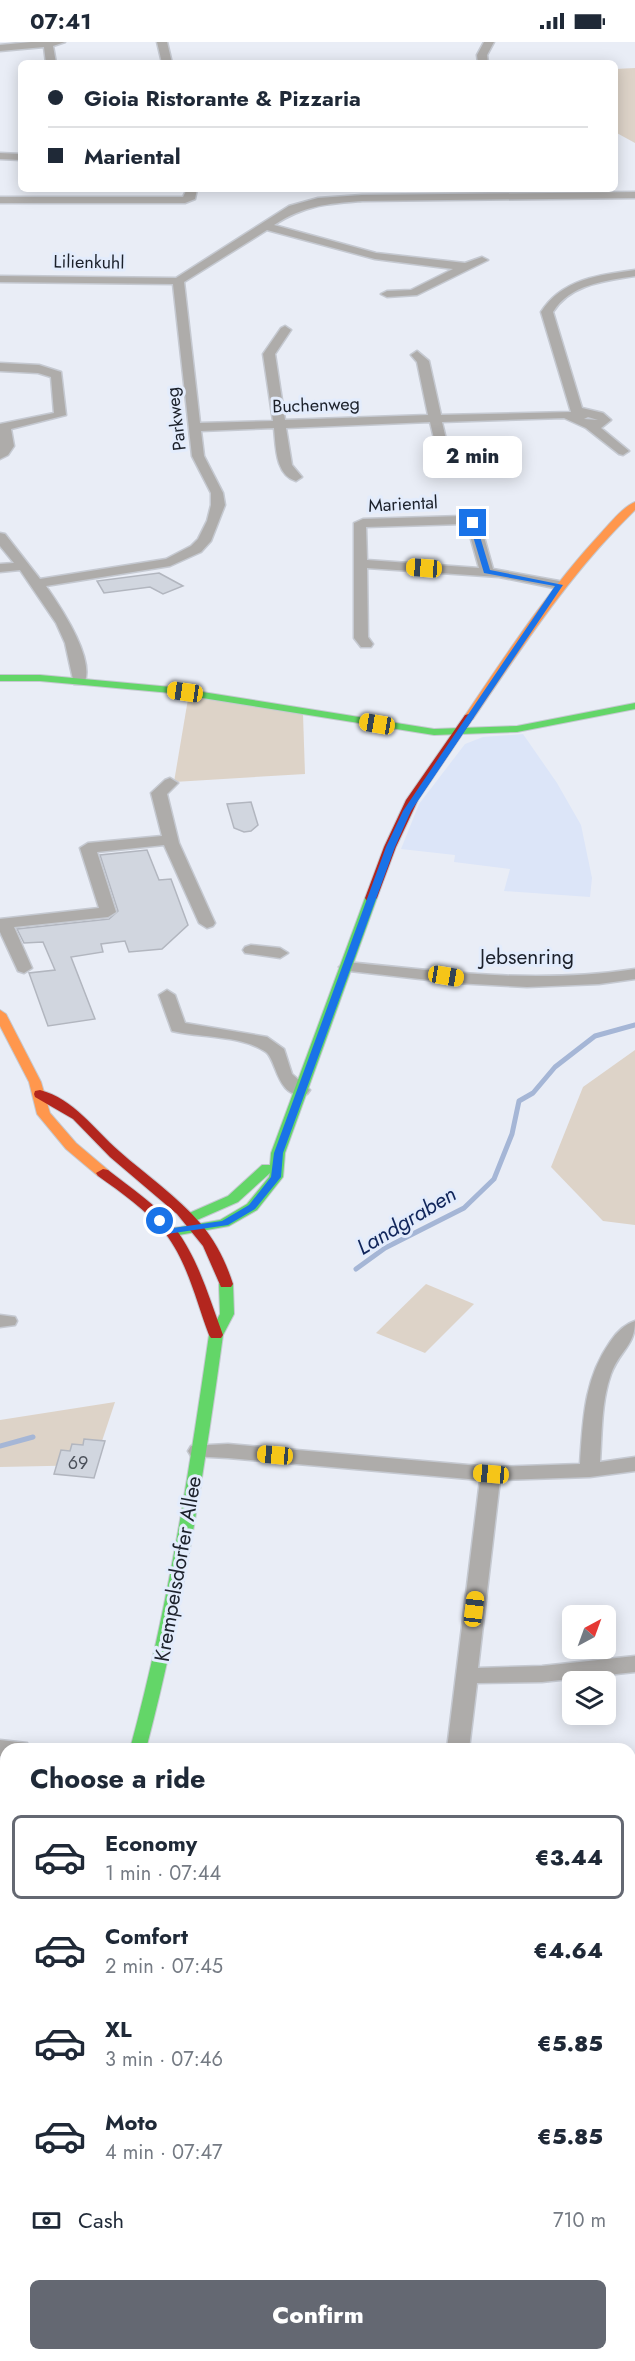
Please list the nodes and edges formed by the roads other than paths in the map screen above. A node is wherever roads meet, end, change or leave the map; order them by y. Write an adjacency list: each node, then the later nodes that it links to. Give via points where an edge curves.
1 (60, 42): 5 (street)
2 (162, 42): 8 (street)
3 (489, 42): 9 (street)
4 (28, 44): 5 (street); 6 (street)
5 (48, 44): 7 (street)
6 (0, 48)
7 (51, 60)
8 (166, 60)
9 (483, 60)
10 (0, 156): 11 (street)
11 (18, 157)
12 (192, 192): 14 (street, via 184,200)
13 (311, 192): 18 (street, via 306,196)
14 (100, 194): 15 (street)
15 (27, 195): 17 (street)
16 (635, 195): 18 (street, via 402,197)
17 (0, 200)
18 (307, 203): 19 (street)
19 (266, 226): 21 (street, via 375,256); 24 (street)
20 (482, 260): 21 (street)
21 (466, 267): 25 (street, via 413,293)
22 (635, 273): 29 (street, via 567,291 552,300 547,312 576,410)
23 (0, 279): 24 (street, Lilienkuhl)
24 (178, 281): 32 (street, Parkweg)
25 (387, 294)
26 (285, 330): 31 (street, via 268,360)
27 (417, 355): 30 (street, via 423,361)
28 (0, 367): 33 (street, via 49,370 57,375 60,415)
29 (584, 419): 30 (street, Buchenweg, via 564,414); 34 (street)
30 (437, 420): 31 (street, Buchenweg); 36 (street, via 445,464)
31 (278, 424): 32 (street, Buchenweg); 37 (street, via 286,466)
32 (195, 427): 44 (street, Parkweg, via 198,456 213,484 218,505 204,540 196,549 170,562)
33 (2, 428): 35 (street, via 10,437)
34 (623, 451)
35 (0, 455)
36 (484, 470)
37 (296, 477)
38 (635, 505): 45 (main road, via 603,534)
39 (0, 537): 41 (street)
40 (360, 564): 43 (street); 43 (street, Mariental, via 359,526 363,523 462,520 473,523); 46 (street, Mariental, via 361,638)
41 (23, 566): 42 (street); 44 (street)
42 (0, 568)
43 (487, 571): 45 (street)
44 (39, 583): 48 (street, via 76,651)
45 (559, 585): 50 (main road)
46 (366, 644)
47 (0, 678): 48 (main road)
48 (79, 681): 52 (main road, via 185,692 416,731)
49 (635, 706): 51 (main road)
50 (476, 710): 51 (main road, via 490,721); 52 (main road)
51 (517, 729): 52 (main road)
52 (459, 732): 58 (main road, via 407,811)
53 (170, 783): 54 (street, via 159,792)
54 (170, 840): 55 (street); 59 (street, via 88,848 108,912 4,923)
55 (207, 923)
56 (251, 950): 57 (street)
57 (280, 953)
58 (347, 967): 60 (street, Jebsenring, via 482,981 582,980); 64 (main road)
59 (24, 968)
60 (635, 974)
61 (167, 995): 64 (street, via 178,1028 261,1041 278,1053 284,1076)
62 (0, 1014): 63 (main road)
63 (4, 1032): 65 (main road)
64 (301, 1090): 66 (main road, via 278,1153 263,1174)
65 (40, 1094): 66 (main road, Krempelsdorfer Allee, via 72,1112); 67 (main road, via 42,1111 60,1134)
66 (193, 1224): 67 (main road); 69 (main road, Krempelsdorfer Allee, via 218,1260 228,1296 227,1314)
67 (171, 1232): 69 (main road, via 200,1284)
68 (635, 1327): 72 (street, via 615,1345 597,1386)
69 (216, 1335): 70 (main road, Krempelsdorfer Allee)
70 (198, 1451): 73 (street); 76 (main road, Krempelsdorfer Allee, via 188,1533 157,1682)
71 (635, 1464): 72 (street)
72 (590, 1470): 73 (street)
73 (491, 1474): 75 (street)
74 (635, 1664): 75 (street, via 542,1674)
75 (466, 1676): 77 (street)
76 (140, 1743)
77 (459, 1743)

